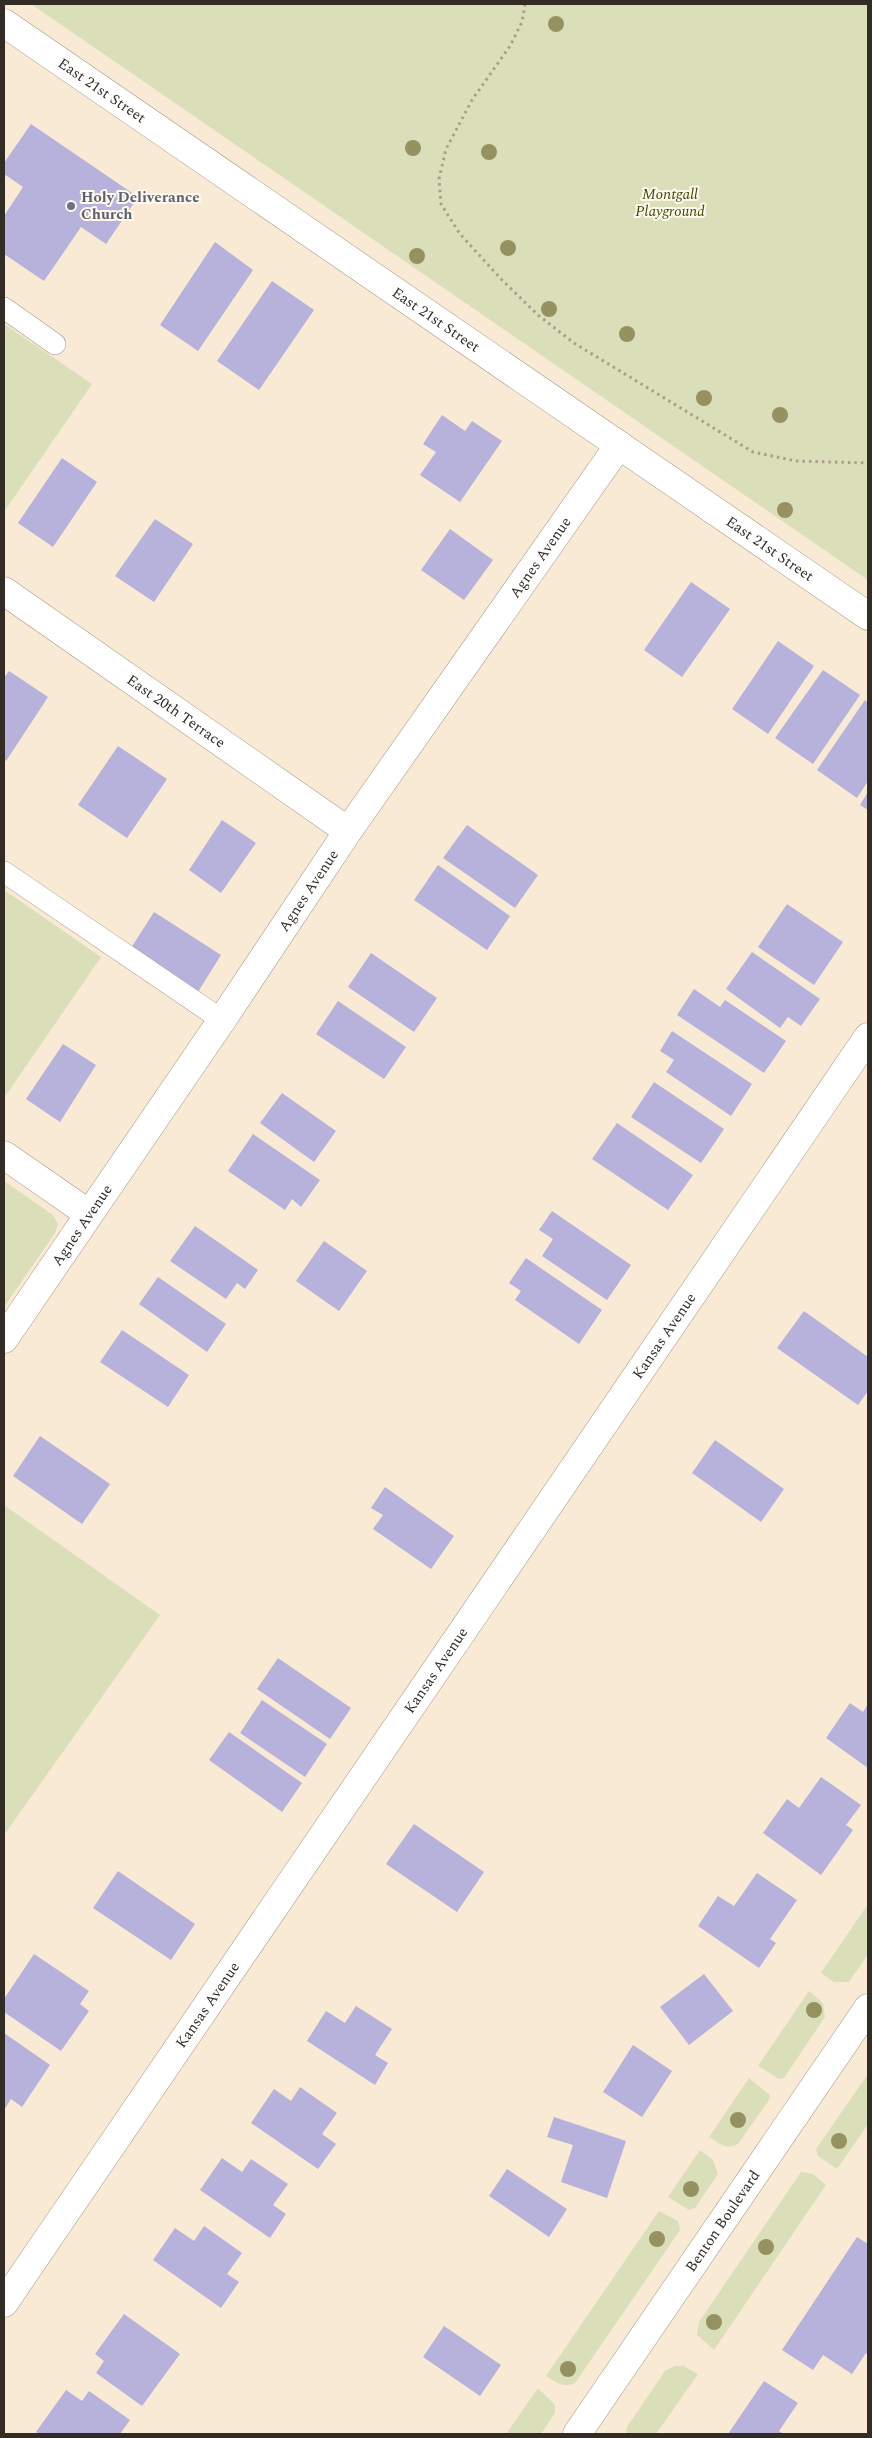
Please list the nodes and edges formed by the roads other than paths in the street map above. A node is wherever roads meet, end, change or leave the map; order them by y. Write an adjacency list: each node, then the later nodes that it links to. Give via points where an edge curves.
1 (4, 23): 4 (street, East 21st Street)
2 (4, 308): 3 (lane)
3 (54, 344)
4 (619, 445): 6 (street, East 21st Street); 7 (street, Agnes Avenue)
5 (4, 591): 7 (street, East 20th Terrace)
6 (868, 616)
7 (348, 830): 9 (street, Agnes Avenue)
8 (4, 872): 9 (lane)
9 (222, 1020): 12 (street, Agnes Avenue)
10 (868, 1037): 15 (street, Kansas Avenue)
11 (4, 1155): 12 (street)
12 (89, 1214): 13 (street, Agnes Avenue)
13 (4, 1339)
14 (868, 2008): 16 (street, Benton Boulevard)
15 (4, 2303)
16 (577, 2434)

